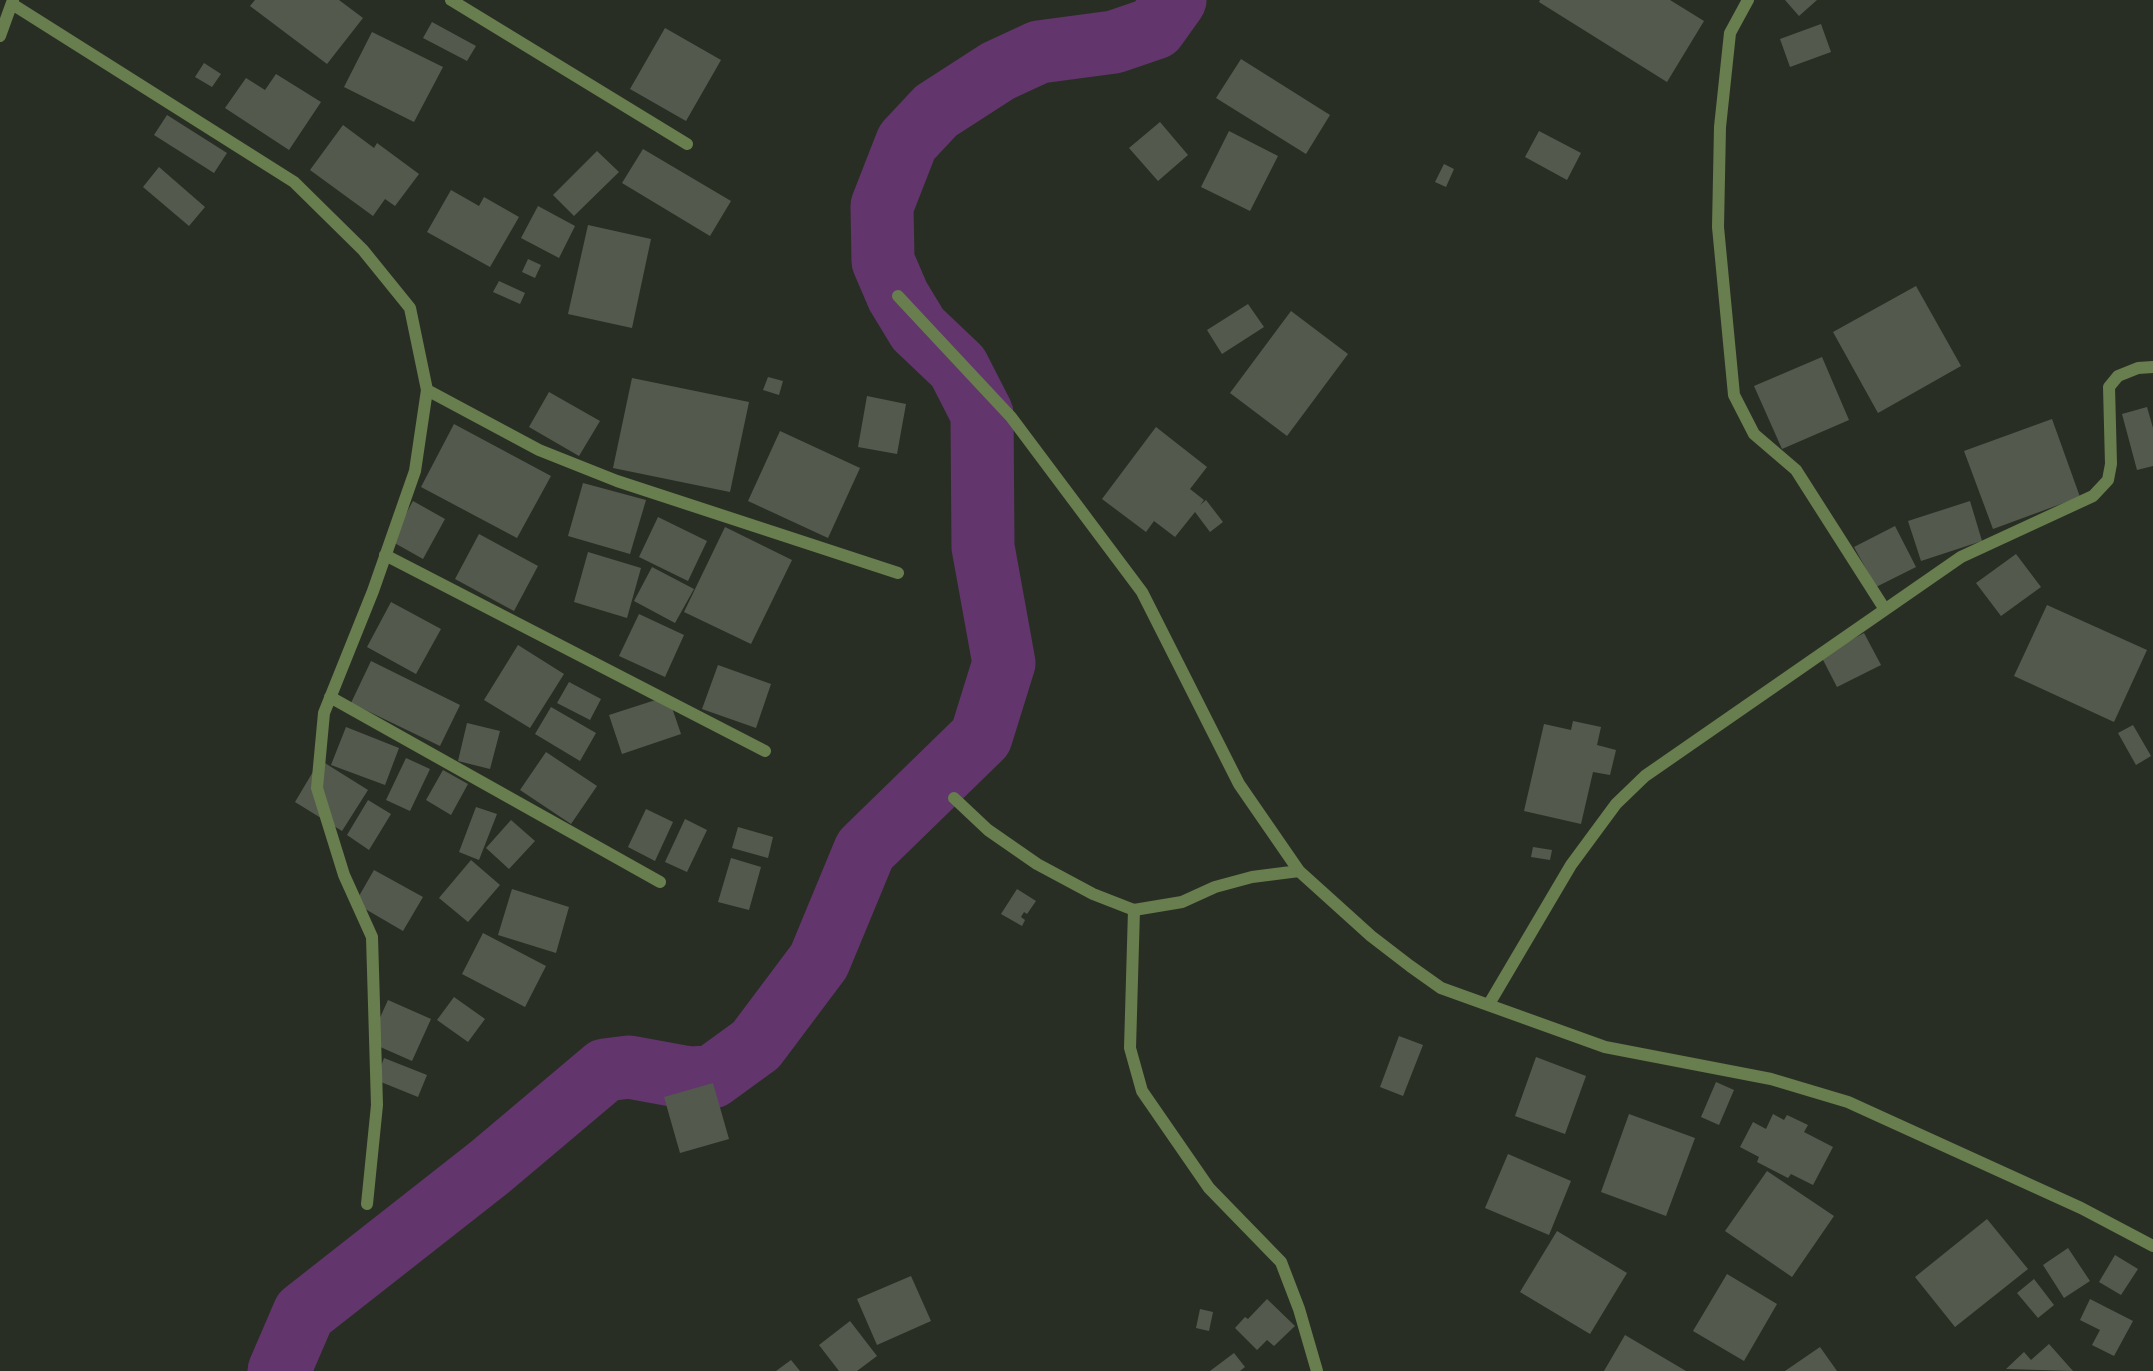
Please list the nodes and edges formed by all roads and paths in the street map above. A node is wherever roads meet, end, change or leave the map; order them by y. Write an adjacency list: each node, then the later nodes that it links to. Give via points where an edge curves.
1 (451, 0): 5 (street)
2 (1748, 0): 11 (street, via 1730,33 1720,127 1718,227 1734,395 1754,434 1796,470)
3 (13, 2): 4 (street); 8 (street, via 294,182 363,250 410,308)
4 (0, 36)
5 (687, 144)
6 (898, 296): 15 (street, via 1011,417 1142,592 1239,784)
7 (2153, 367): 11 (street, via 2118,376 2109,387 2111,464 2108,480 2093,496 1961,557)
8 (427, 390): 9 (street, via 415,471); 10 (street, via 539,450 617,481)
9 (386, 555): 12 (street); 13 (street)
10 (898, 573)
11 (1884, 608): 18 (street, via 1645,776 1616,804 1571,865)
12 (330, 697): 16 (street); 19 (street, via 324,713 317,788 344,875 372,937 377,1105)
13 (765, 751)
14 (954, 798): 17 (street, via 988,830 1037,864 1093,894)
15 (1299, 871): 17 (street, via 1252,877 1215,887 1182,902); 18 (street, via 1410,966 1442,988)
16 (660, 882)
17 (1134, 910): 21 (street, via 1130,1048 1142,1091 1209,1188 1281,1262)
18 (1489, 1004): 20 (street, via 1605,1047 1772,1079 1848,1102 2081,1208)
19 (367, 1204)
20 (2153, 1246)
21 (1317, 1371)

